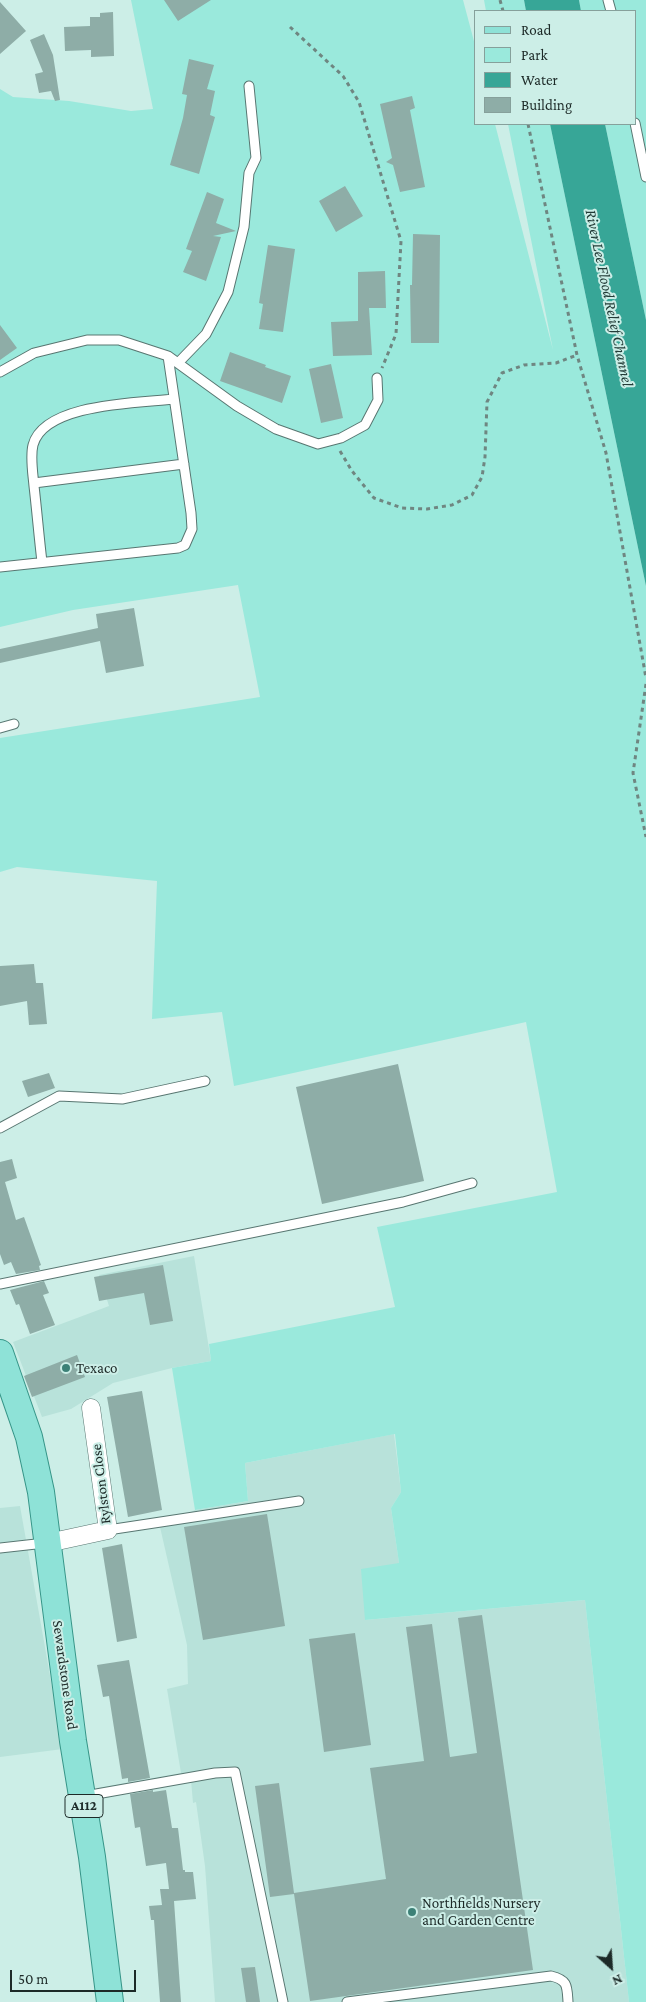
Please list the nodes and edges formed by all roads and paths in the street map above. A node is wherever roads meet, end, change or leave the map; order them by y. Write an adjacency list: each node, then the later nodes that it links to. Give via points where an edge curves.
1 (290, 27): 10 (path, via 343,76 359,102 401,242 396,334)
2 (249, 86): 8 (lane, via 256,158 249,173 244,227 228,292 206,334)
3 (528, 125): 7 (path)
4 (635, 125): 5 (lane)
5 (646, 177)
6 (168, 356): 8 (lane); 9 (lane, via 119,340 87,340 34,353); 11 (lane)
7 (576, 356): 12 (path, via 556,363 524,365 502,373 488,402 482,477 472,495 452,505 428,509 402,508 374,498); 17 (path, via 606,453)
8 (178, 363): 12 (lane, via 237,406 276,429 318,444)
9 (0, 372)
10 (377, 378): 12 (lane, via 378,400 365,425)
11 (174, 399): 13 (lane); 14 (lane, via 86,410 64,415 46,425 32,446)
12 (333, 440)
13 (184, 464): 14 (lane); 15 (lane, via 192,529 185,545)
14 (34, 483): 15 (lane)
15 (42, 562): 16 (lane)
16 (0, 567)
17 (646, 678)
18 (646, 684): 21 (path, via 633,773)
19 (14, 724): 20 (lane)
20 (0, 728)
21 (646, 837)
22 (205, 1081): 23 (lane, via 122,1099 59,1096)
23 (0, 1128)
24 (472, 1183): 25 (lane, via 403,1202)
25 (0, 1284)
26 (0, 1353): 30 (main road, Sewardstone Road / A112, via 30,1438 42,1492)
27 (92, 1408): 29 (street, Rylston Close)
28 (299, 1501): 29 (lane)
29 (108, 1530): 30 (street, Rylston Close)
30 (48, 1543): 31 (lane); 32 (main road, Sewardstone Road / A112)
31 (0, 1548)
32 (82, 1796): 33 (main road, Sewardstone Road / A112); 34 (lane, via 235,1772)
33 (110, 2002)
34 (284, 2002)
35 (347, 2002): 36 (lane, via 551,1976 560,1978 567,1986)
36 (568, 2002)

